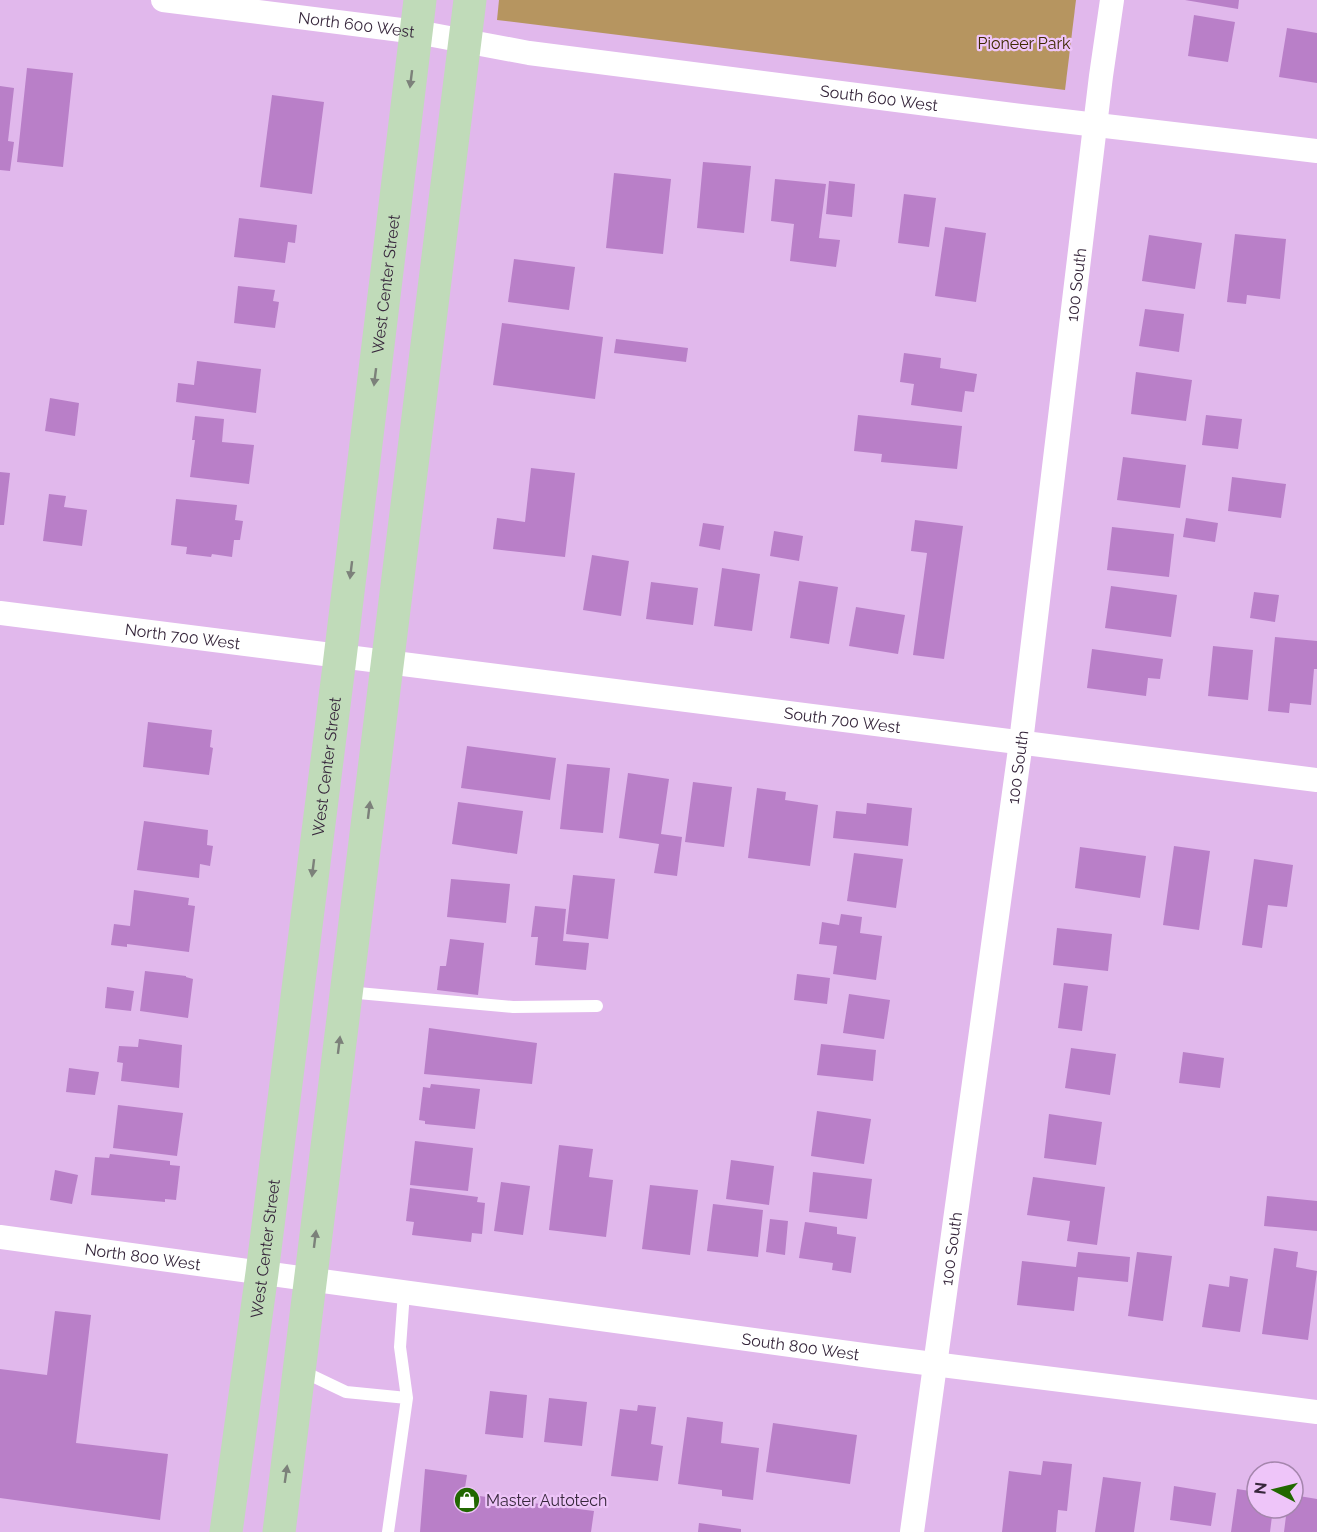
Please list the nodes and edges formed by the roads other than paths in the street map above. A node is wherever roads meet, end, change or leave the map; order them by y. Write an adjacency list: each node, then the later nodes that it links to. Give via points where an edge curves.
1 (163, 0): 5 (street, North 600 West)
2 (420, 0): 5 (main road, West Center Street)
3 (470, 0): 5 (main road, West Center Street)
4 (1112, 0): 6 (street, 100 South)
5 (442, 37): 6 (street, South 600 West, via 528,53); 9 (main road, West Center Street, one-way to 9); 9 (main road, West Center Street)
6 (1096, 125): 7 (street, South 600 West); 10 (street, 100 South)
7 (1317, 151)
8 (0, 613): 9 (street, North 700 West)
9 (365, 658): 10 (street, South 700 West); 12 (main road, West Center Street, one-way to 9); 15 (main road, West Center Street, one-way to 15)
10 (1021, 742): 11 (street, South 700 West); 17 (street, 100 South)
11 (1317, 780)
12 (346, 992): 13 (lane, via 513,1007); 15 (main road, West Center Street, one-way to 12)
13 (597, 1006)
14 (0, 1237): 15 (street, North 800 West)
15 (286, 1277): 16 (street, South 800 West); 18 (main road, West Center Street); 21 (main road, West Center Street)
16 (404, 1292): 17 (street, South 800 West); 19 (lane, via 400,1347)
17 (934, 1364): 20 (street, South 800 West); 24 (street, 100 South)
18 (300, 1370): 19 (lane, via 346,1392); 22 (main road, West Center Street, one-way to 18)
19 (407, 1398): 23 (lane)
20 (1317, 1412)
21 (226, 1532)
22 (279, 1532)
23 (388, 1532)
24 (912, 1532)

